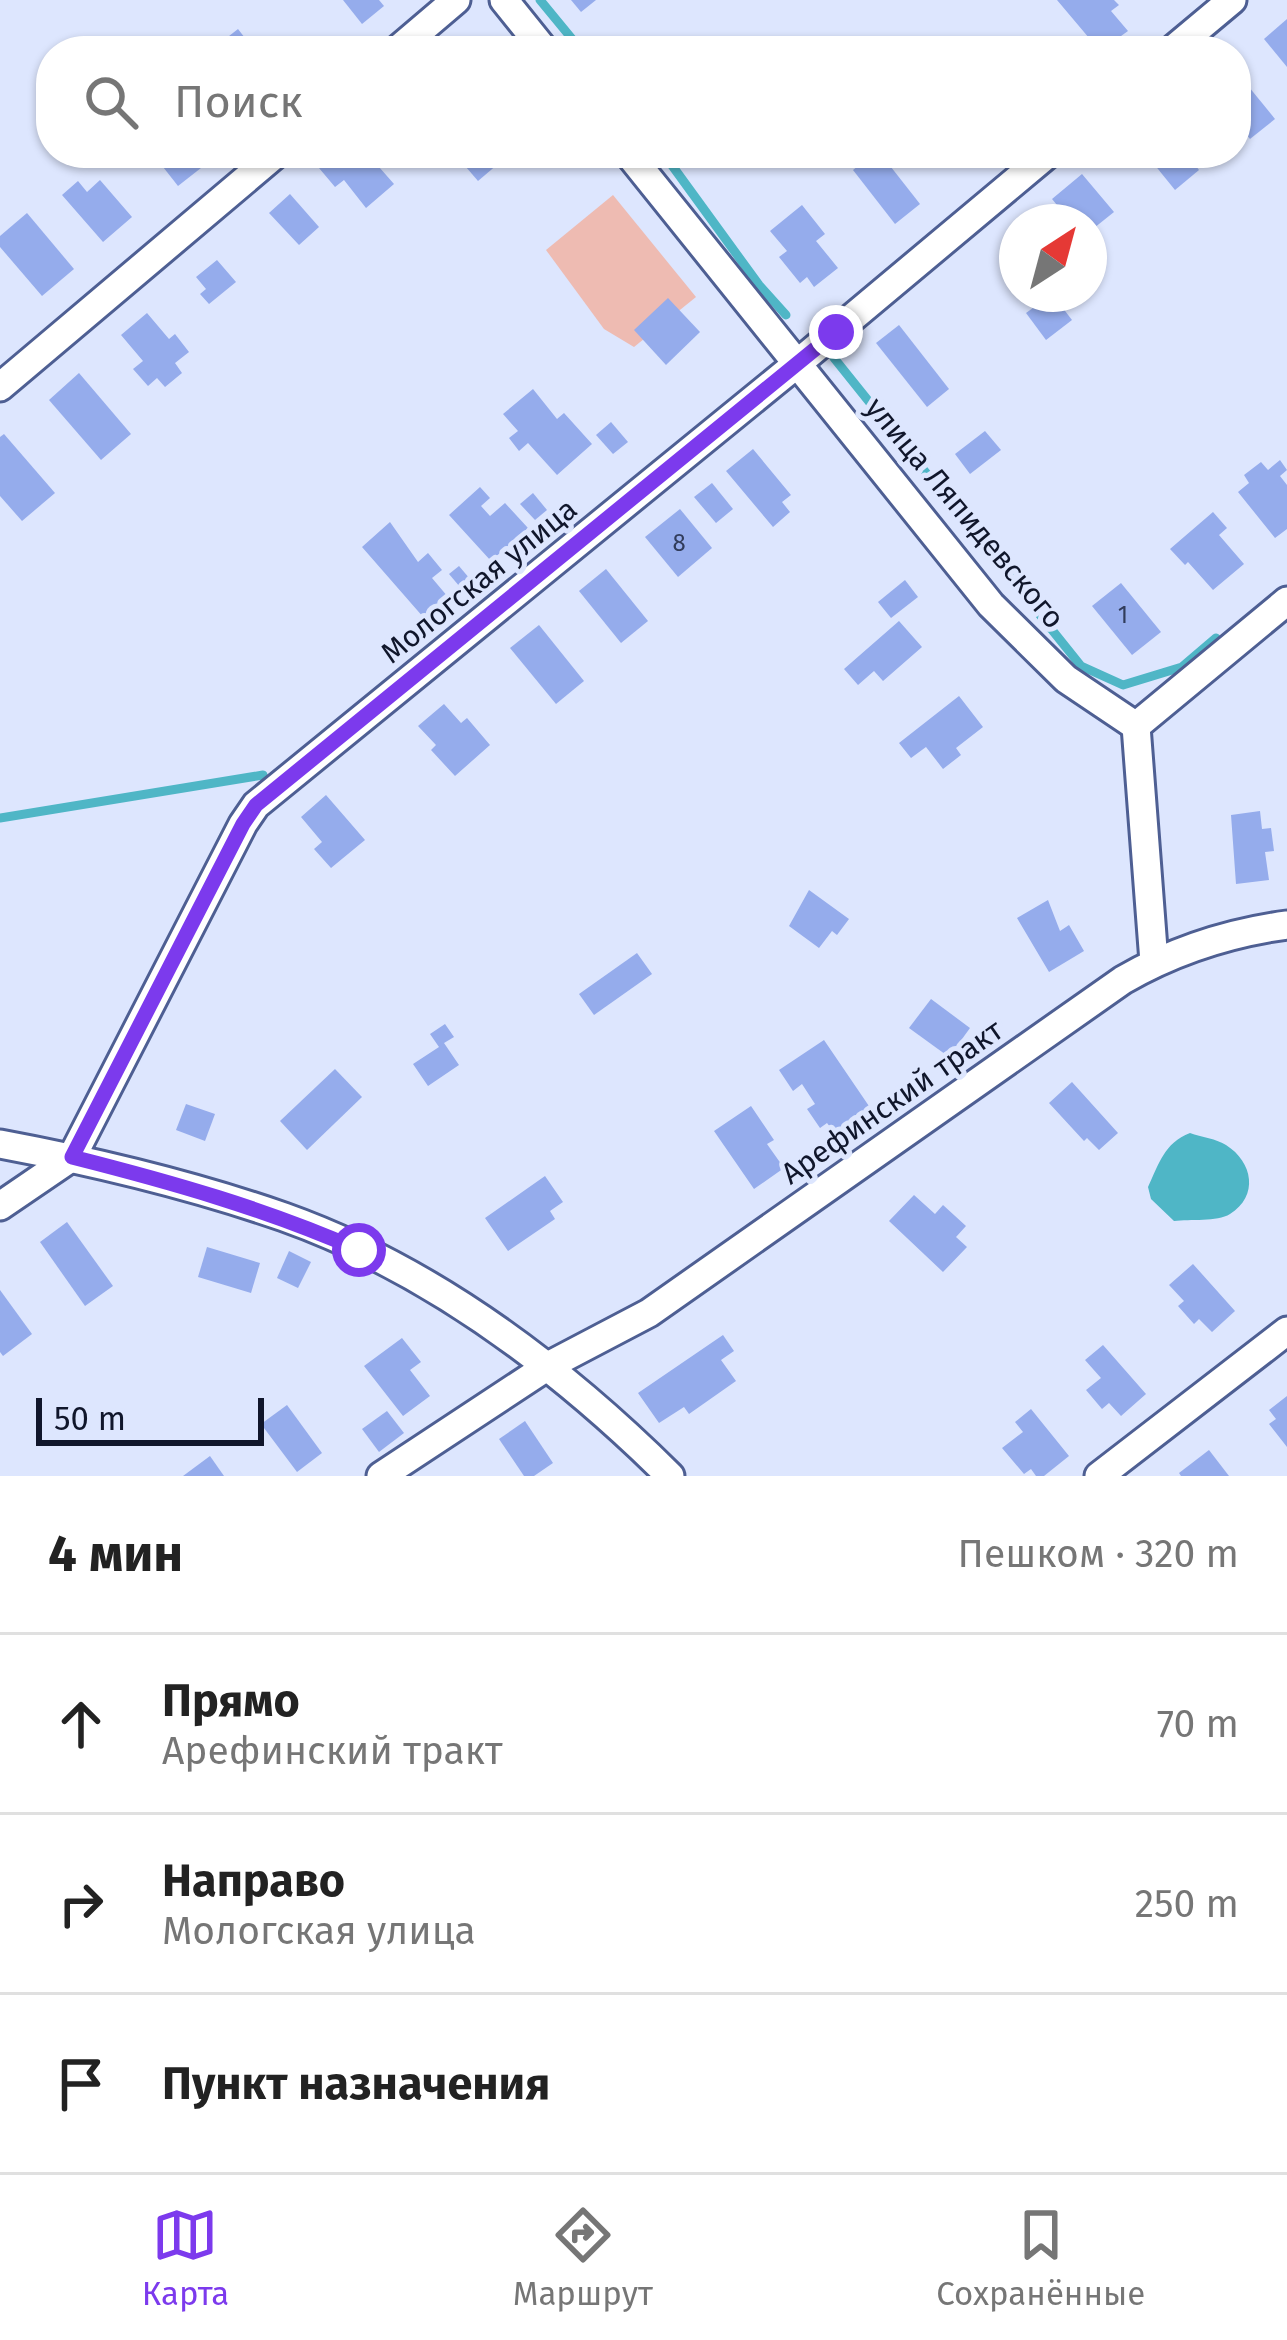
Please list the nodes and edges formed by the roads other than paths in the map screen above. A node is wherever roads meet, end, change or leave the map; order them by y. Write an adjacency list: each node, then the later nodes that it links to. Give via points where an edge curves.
1 (456, 0): 4 (street)
2 (504, 0): 5 (street)
3 (1232, 0): 6 (street)
4 (414, 36)
5 (533, 36)
6 (1189, 36)
7 (260, 168): 11 (street)
8 (640, 168): 10 (street, улица Ляпидевского)
9 (1031, 168): 10 (street, Мологская улица)
10 (798, 363): 13 (street, улица Ляпидевского, via 991,604 1066,679); 17 (street, Мологская улица, via 256,805)
11 (0, 387)
12 (1287, 601): 13 (street)
13 (1136, 726): 15 (street)
14 (1287, 925): 15 (street, Арефинский тракт, via 1210,940)
15 (1154, 962): 20 (street, Арефинский тракт, via 649,1313)
16 (0, 1144): 17 (street)
17 (72, 1157): 18 (street); 20 (street, via 266,1211 359,1250)
18 (0, 1206)
19 (1287, 1331): 23 (street)
20 (548, 1366): 21 (street, Арефинский тракт); 22 (street)
21 (381, 1476)
22 (670, 1476)
23 (1099, 1476)

